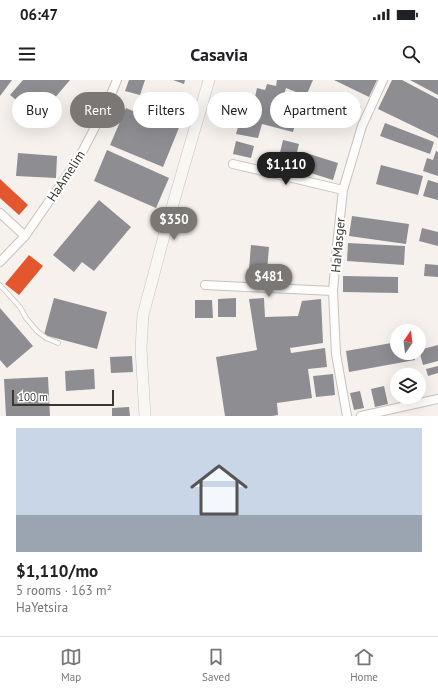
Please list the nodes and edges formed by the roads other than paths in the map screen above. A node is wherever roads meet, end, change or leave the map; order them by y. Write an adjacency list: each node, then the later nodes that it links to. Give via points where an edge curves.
1 (117, 80): 7 (street, HaAmelim, via 79,158)
2 (209, 80): 14 (street, via 143,315 141,348)
3 (383, 80): 5 (street, HaMasger, via 362,126)
4 (233, 164): 5 (street)
5 (343, 190): 11 (street, HaMasger)
6 (0, 213): 7 (street)
7 (25, 236): 8 (street, HaAmelim)
8 (0, 262)
9 (0, 285): 12 (lane, via 37,331)
10 (205, 285): 11 (street)
11 (334, 291): 17 (street, HaMasger, via 336,354)
12 (58, 343)
13 (438, 399): 18 (street)
14 (144, 404): 15 (street); 16 (street)
15 (145, 416)
16 (148, 416)
17 (347, 416)
18 (361, 416)

